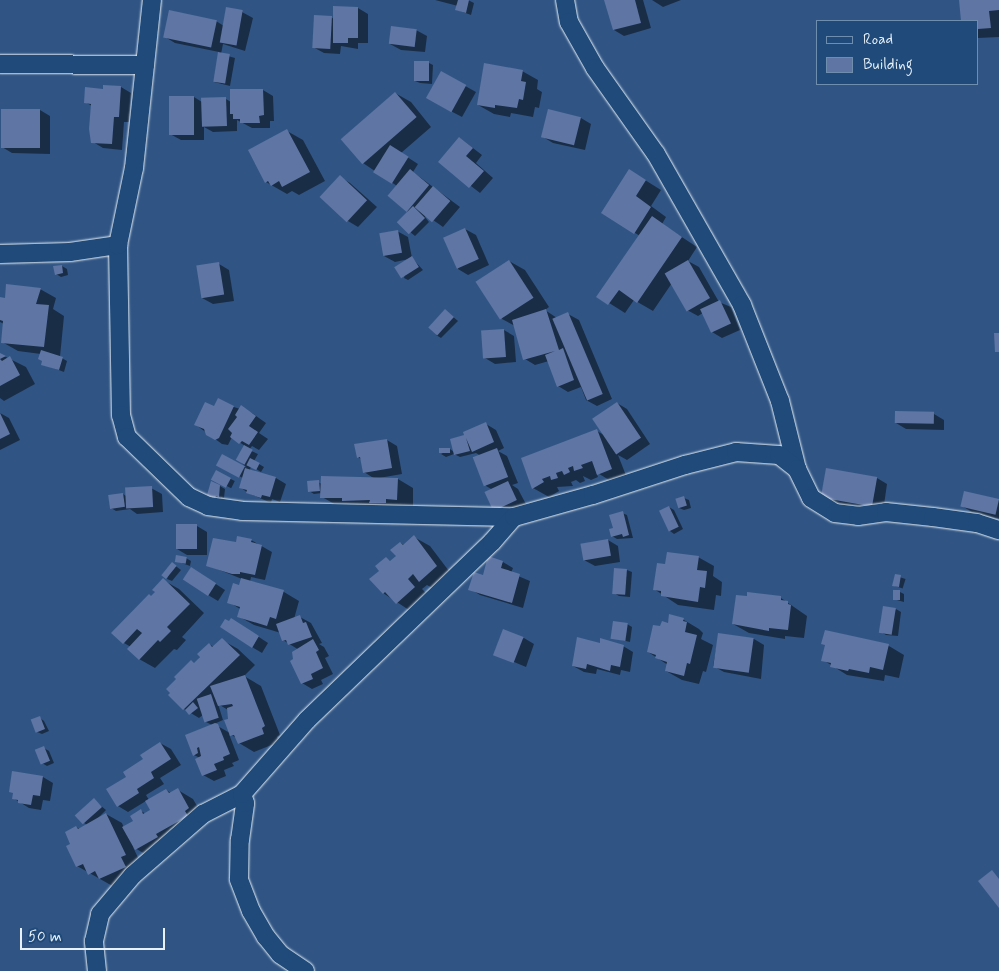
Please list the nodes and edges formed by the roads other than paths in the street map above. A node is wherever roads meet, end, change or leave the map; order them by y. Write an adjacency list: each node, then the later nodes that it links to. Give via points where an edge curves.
1 (152, 0): 4 (street)
2 (565, 0): 7 (street, via 569,22 595,68 656,154 742,305 780,401)
3 (0, 64): 4 (street)
4 (145, 65): 5 (street, via 134,168)
5 (118, 245): 6 (street, via 70,252); 8 (street, via 121,415 127,436 188,497 208,506 242,511)
6 (0, 254)
7 (797, 469): 8 (street, via 779,455 736,452); 9 (street, via 812,498 835,512 858,516 886,512 933,516)
8 (514, 518): 10 (street, via 307,720)
9 (999, 530)
10 (242, 794): 11 (street, via 203,814 133,875 100,914 94,941); 12 (street, via 246,803 240,840 239,878 251,911 266,937 280,954)
11 (97, 971)
12 (305, 971)

